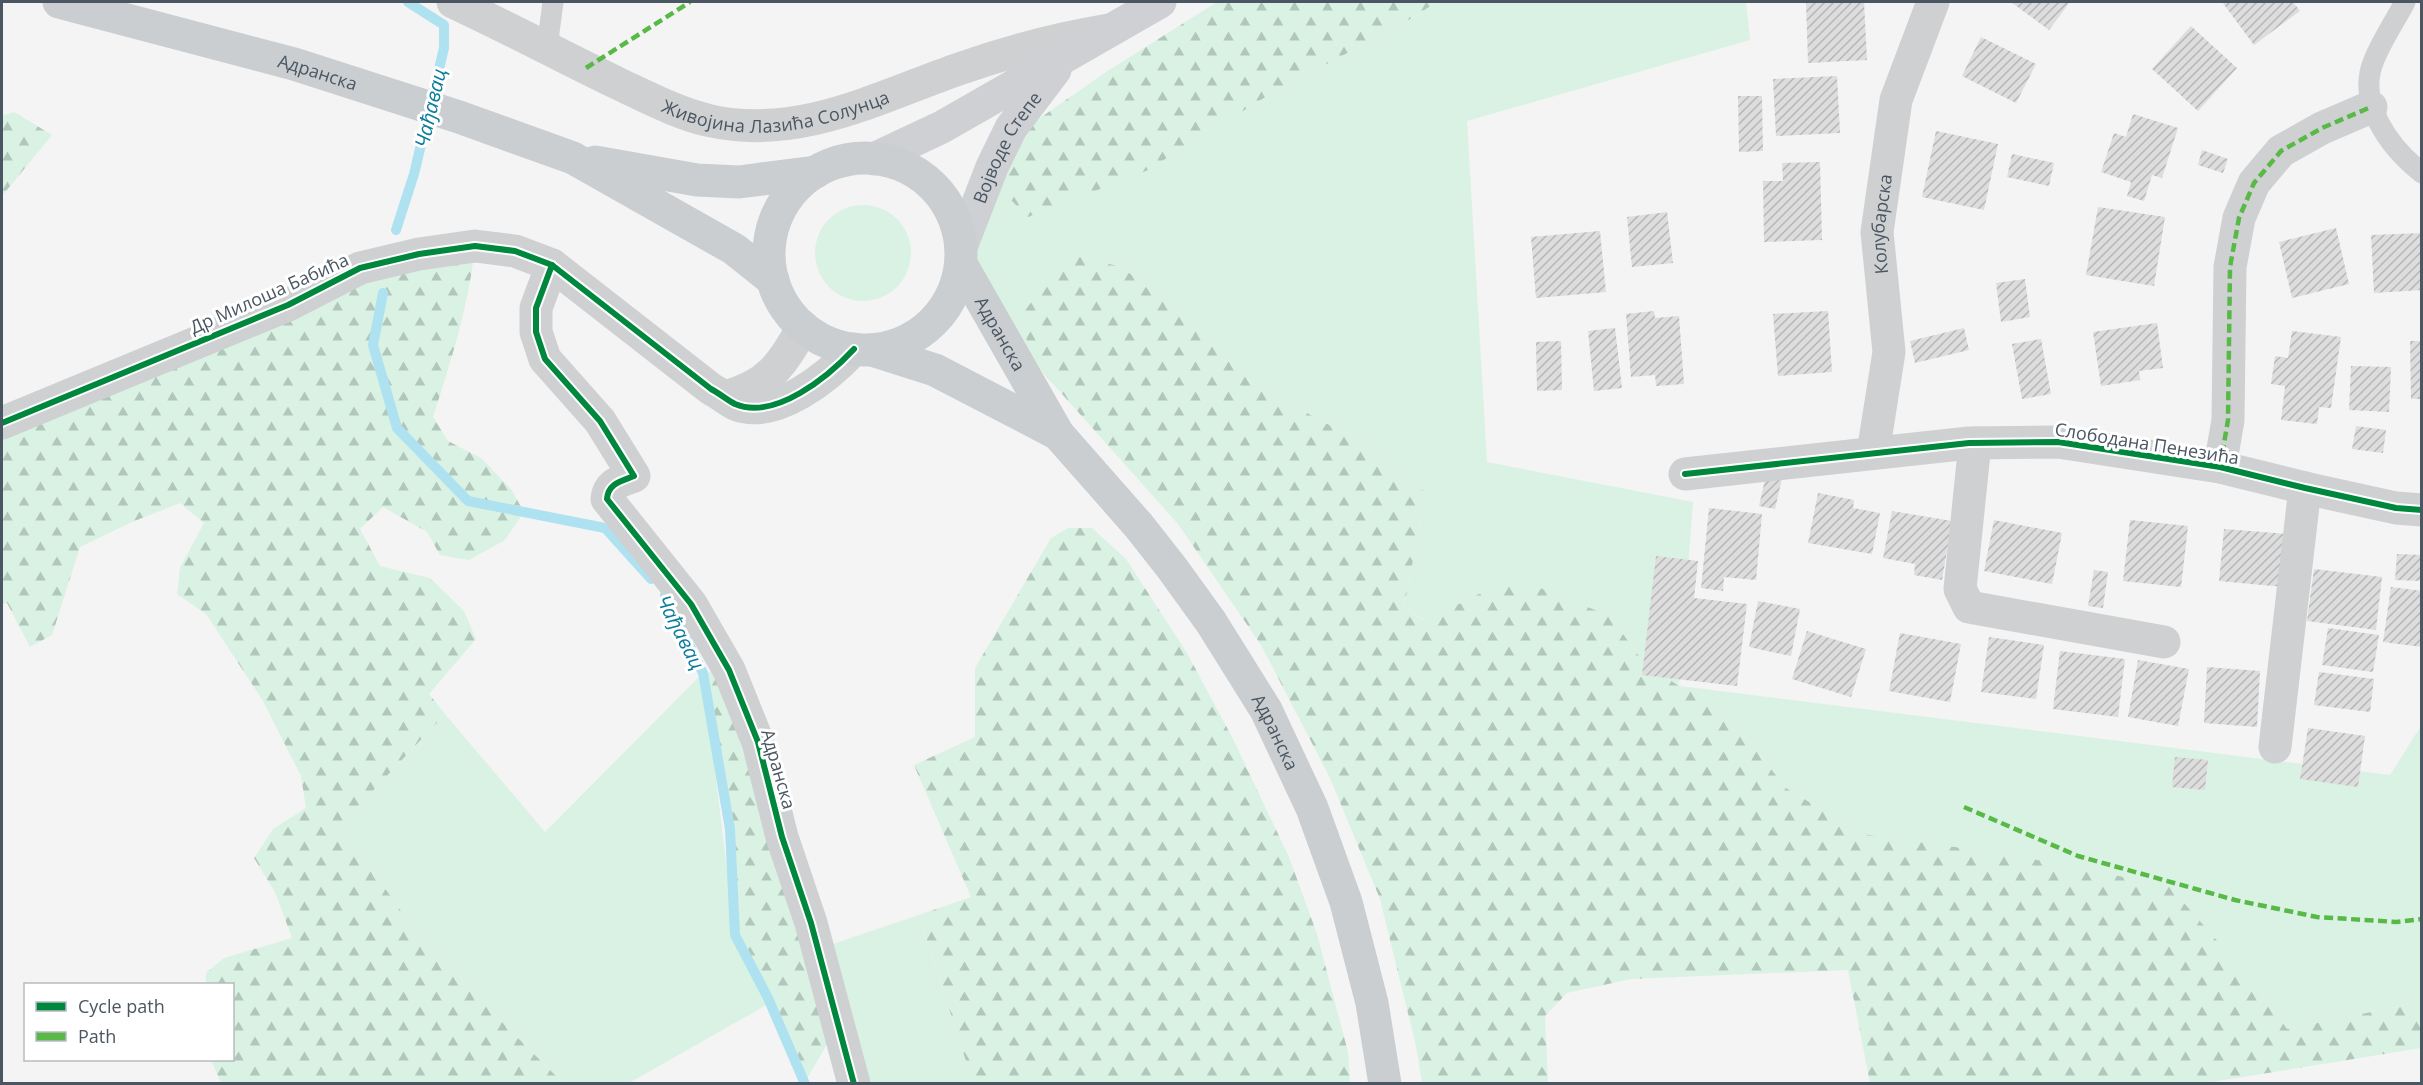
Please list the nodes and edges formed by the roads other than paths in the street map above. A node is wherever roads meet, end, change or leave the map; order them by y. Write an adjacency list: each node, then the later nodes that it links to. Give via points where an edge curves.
1 (59, 2): 11 (main road, Адранска, via 294,64)
2 (453, 2): 8 (street, Живојина Лазића Солунца)
3 (553, 2): 8 (lane)
4 (1160, 2): 7 (street, Војводе Степе)
5 (1932, 2): 24 (street, Колубарска, via 1896,100 1877,232 1889,352)
6 (2405, 2): 10 (lane, via 2373,61 2369,82)
7 (1110, 30): 8 (street, Живојина Лазића Солунца, via 1034,45 850,110 803,122 757,126 688,115); 9 (street, Војводе Степе)
8 (547, 48)
9 (1064, 58): 12 (street, Војводе Степе, via 942,127); 15 (street, Војводе Степе, via 1011,128 992,167)
10 (2371, 107): 14 (lane, via 2387,136); 25 (street, Слободана Пенезића, via 2281,151 2254,183 2239,218 2230,267 2228,420)
11 (573, 158): 13 (main road, Адранска, via 697,180 739,182); 17 (main road, Адранска, via 734,249)
12 (874, 159): 13 (main road, via 854,159); 15 (main road, via 910,170 940,194 957,228)
13 (816, 172): 17 (main road, via 789,195 780,210 770,244)
14 (2421, 173)
15 (961, 255): 19 (main road, via 951,296 932,323 905,342); 22 (main road, Адранска)
16 (552, 265): 20 (street, Др Милоша Бабића); 21 (street, Др Милоша Бабића, via 515,251 475,246 360,268 288,305); 31 (street, Адранска, via 536,308 536,333 545,359 600,421 634,476 614,483 607,491 607,499 691,604 729,670 759,742 782,837 811,923)
17 (772, 280): 18 (main road, via 789,314)
18 (802, 327): 19 (main road, via 835,346); 20 (street, via 785,359 773,372 752,387)
19 (863, 349): 20 (street, Др Милоша Бабића, via 824,378 779,403 748,406); 22 (main road, Адранска, via 935,370)
20 (725, 397)
21 (2, 423)
22 (1058, 434): 32 (main road, Адранска, via 1172,568 1266,710 1312,808 1346,902 1372,1003)
23 (1975, 442): 24 (street, Слободана Пенезића); 25 (street, Слободана Пенезића, via 2058,442); 29 (street, via 1960,589 1969,608)
24 (1873, 453): 26 (street, Слободана Пенезића)
25 (2220, 467): 27 (street, Слободана Пенезића)
26 (1685, 474)
27 (2305, 488): 28 (street, Слободана Пенезића); 30 (street)
28 (2421, 510)
29 (2164, 642)
30 (2275, 747)
31 (854, 1083)
32 (1385, 1083)

